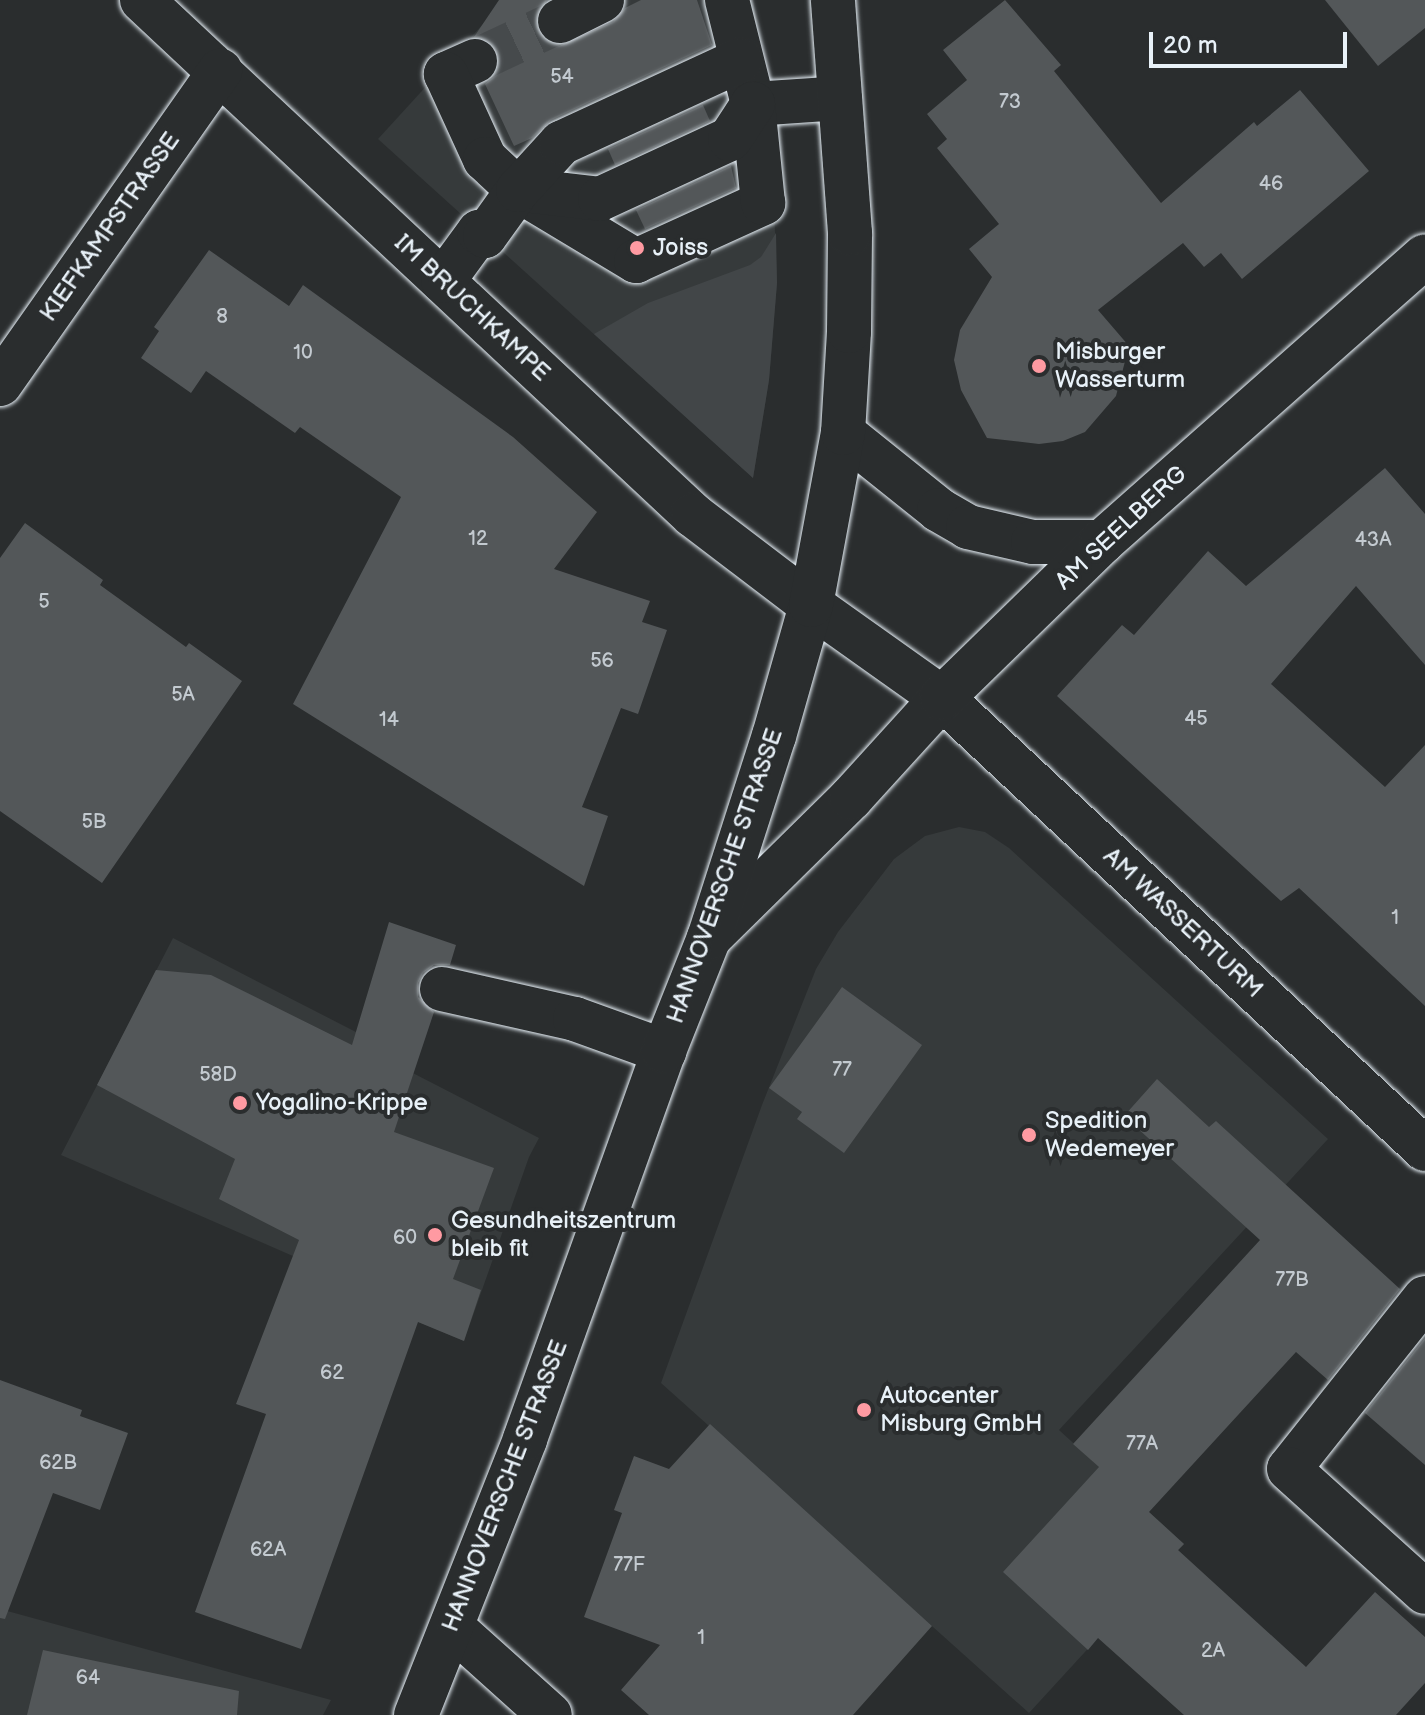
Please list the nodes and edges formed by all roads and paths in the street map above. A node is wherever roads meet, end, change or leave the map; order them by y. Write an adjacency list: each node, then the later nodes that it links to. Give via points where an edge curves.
1 (142, 0): 8 (street, IM BRUCHKAMPE)
2 (602, 0): 5 (street)
3 (727, 0): 6 (street)
4 (833, 0): 9 (street, HANNOVERSCHE STRASSE)
5 (560, 21)
6 (741, 60): 10 (street); 11 (street, via 561,143)
7 (475, 61): 11 (street, via 446,74 485,159)
8 (220, 71): 13 (street, IM BRUCHKAMPE); 14 (street, KIEFKAMPSTRASSE)
9 (840, 98): 10 (street); 15 (street, HANNOVERSCHE STRASSE, via 850,233)
10 (753, 104): 11 (street, via 730,139 600,199); 11 (street, via 763,203 636,261)
11 (518, 190): 13 (street)
12 (1425, 256): 16 (street, AM SEELBERG)
13 (443, 281): 17 (street, IM BRUCHKAMPE, via 693,515)
14 (0, 384)
15 (843, 433): 16 (street, via 968,527 1033,542); 17 (street, HANNOVERSCHE STRASSE)
16 (1102, 542): 18 (street, AM SEELBERG)
17 (811, 605): 18 (street); 19 (street, HANNOVERSCHE STRASSE)
18 (942, 698): 19 (street, AM SEELBERG, via 851,798); 22 (street, AM WASSERTURM)
19 (709, 938): 21 (street, HANNOVERSCHE STRASSE)
20 (442, 989): 21 (street, via 575,1019)
21 (664, 1051): 25 (street, HANNOVERSCHE STRASSE)
22 (1425, 1149)
23 (1425, 1298): 24 (street, via 1289,1469)
24 (1425, 1592)
25 (453, 1628): 26 (street, HANNOVERSCHE STRASSE); 27 (street)
26 (416, 1715)
27 (550, 1715)

